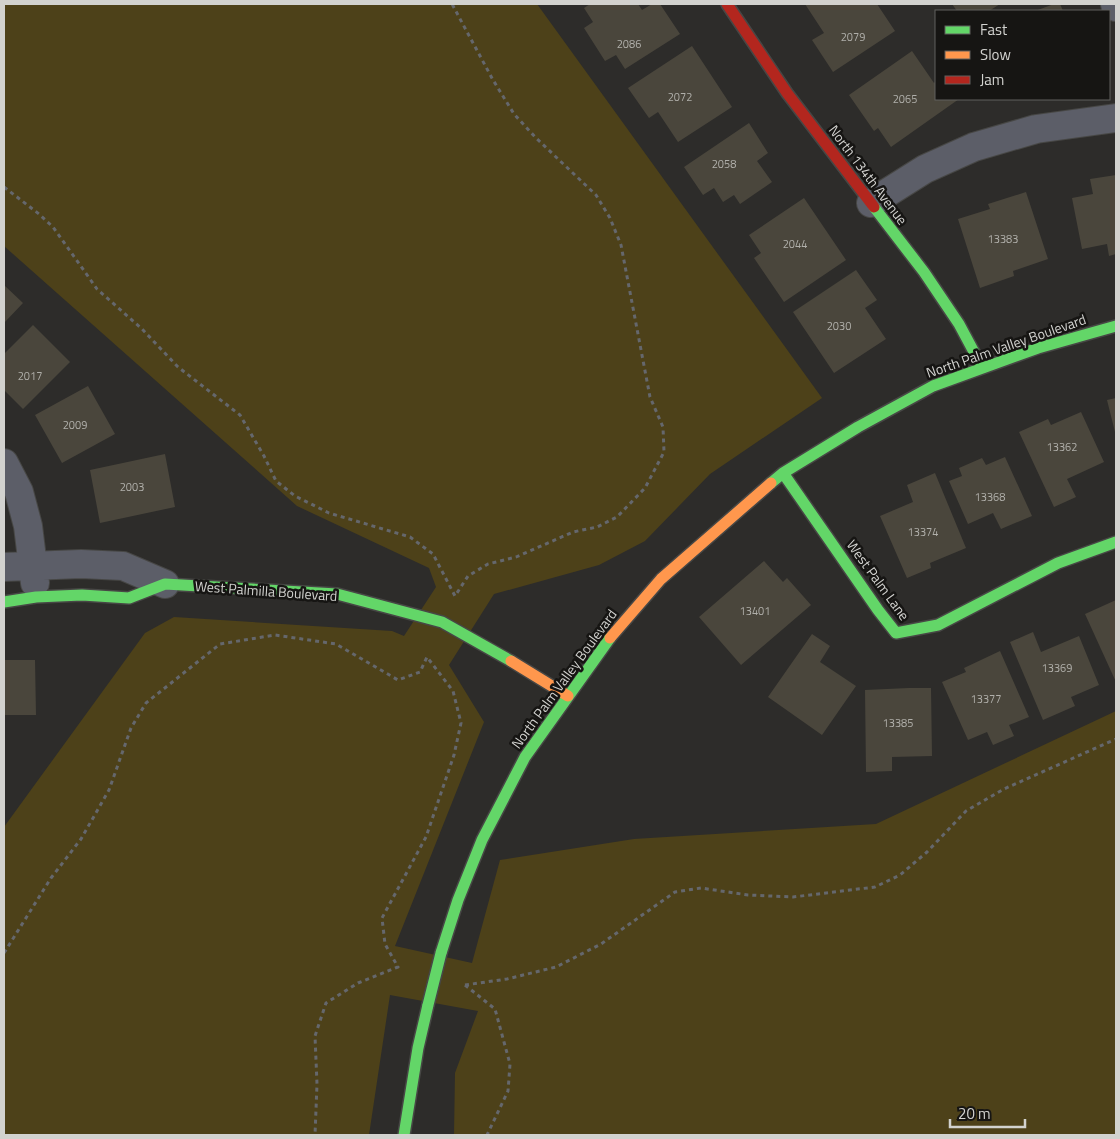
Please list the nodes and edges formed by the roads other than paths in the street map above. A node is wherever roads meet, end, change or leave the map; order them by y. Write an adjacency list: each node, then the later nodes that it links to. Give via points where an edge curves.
1 (727, 4): 3 (street, North 134th Avenue, via 787,93)
2 (1116, 118): 3 (street, via 1036,129 974,146 925,168)
3 (871, 203): 5 (street, North 134th Avenue, via 924,272 959,324)
4 (1116, 326): 5 (street, North Palm Valley Boulevard)
5 (982, 367): 7 (street, North Palm Valley Boulevard, via 933,386 858,427)
6 (4, 463): 9 (street, via 18,492 28,526)
7 (783, 474): 8 (street, West Palm Lane, via 896,633 938,625 1058,563); 14 (street, North Palm Valley Boulevard, via 661,579 612,635)
8 (1116, 542)
9 (34, 565): 10 (street); 11 (street, via 123,566); 12 (street)
10 (4, 567)
11 (165, 584): 12 (street, West Palmilla Boulevard, via 129,598); 14 (street, West Palmilla Boulevard, via 337,594 442,622)
12 (36, 597): 13 (street, West Palmilla Boulevard)
13 (4, 602)
14 (568, 696): 15 (street, North Palm Valley Boulevard, bridge, via 525,757 482,840 458,900 441,953 418,1048)
15 (404, 1135)

